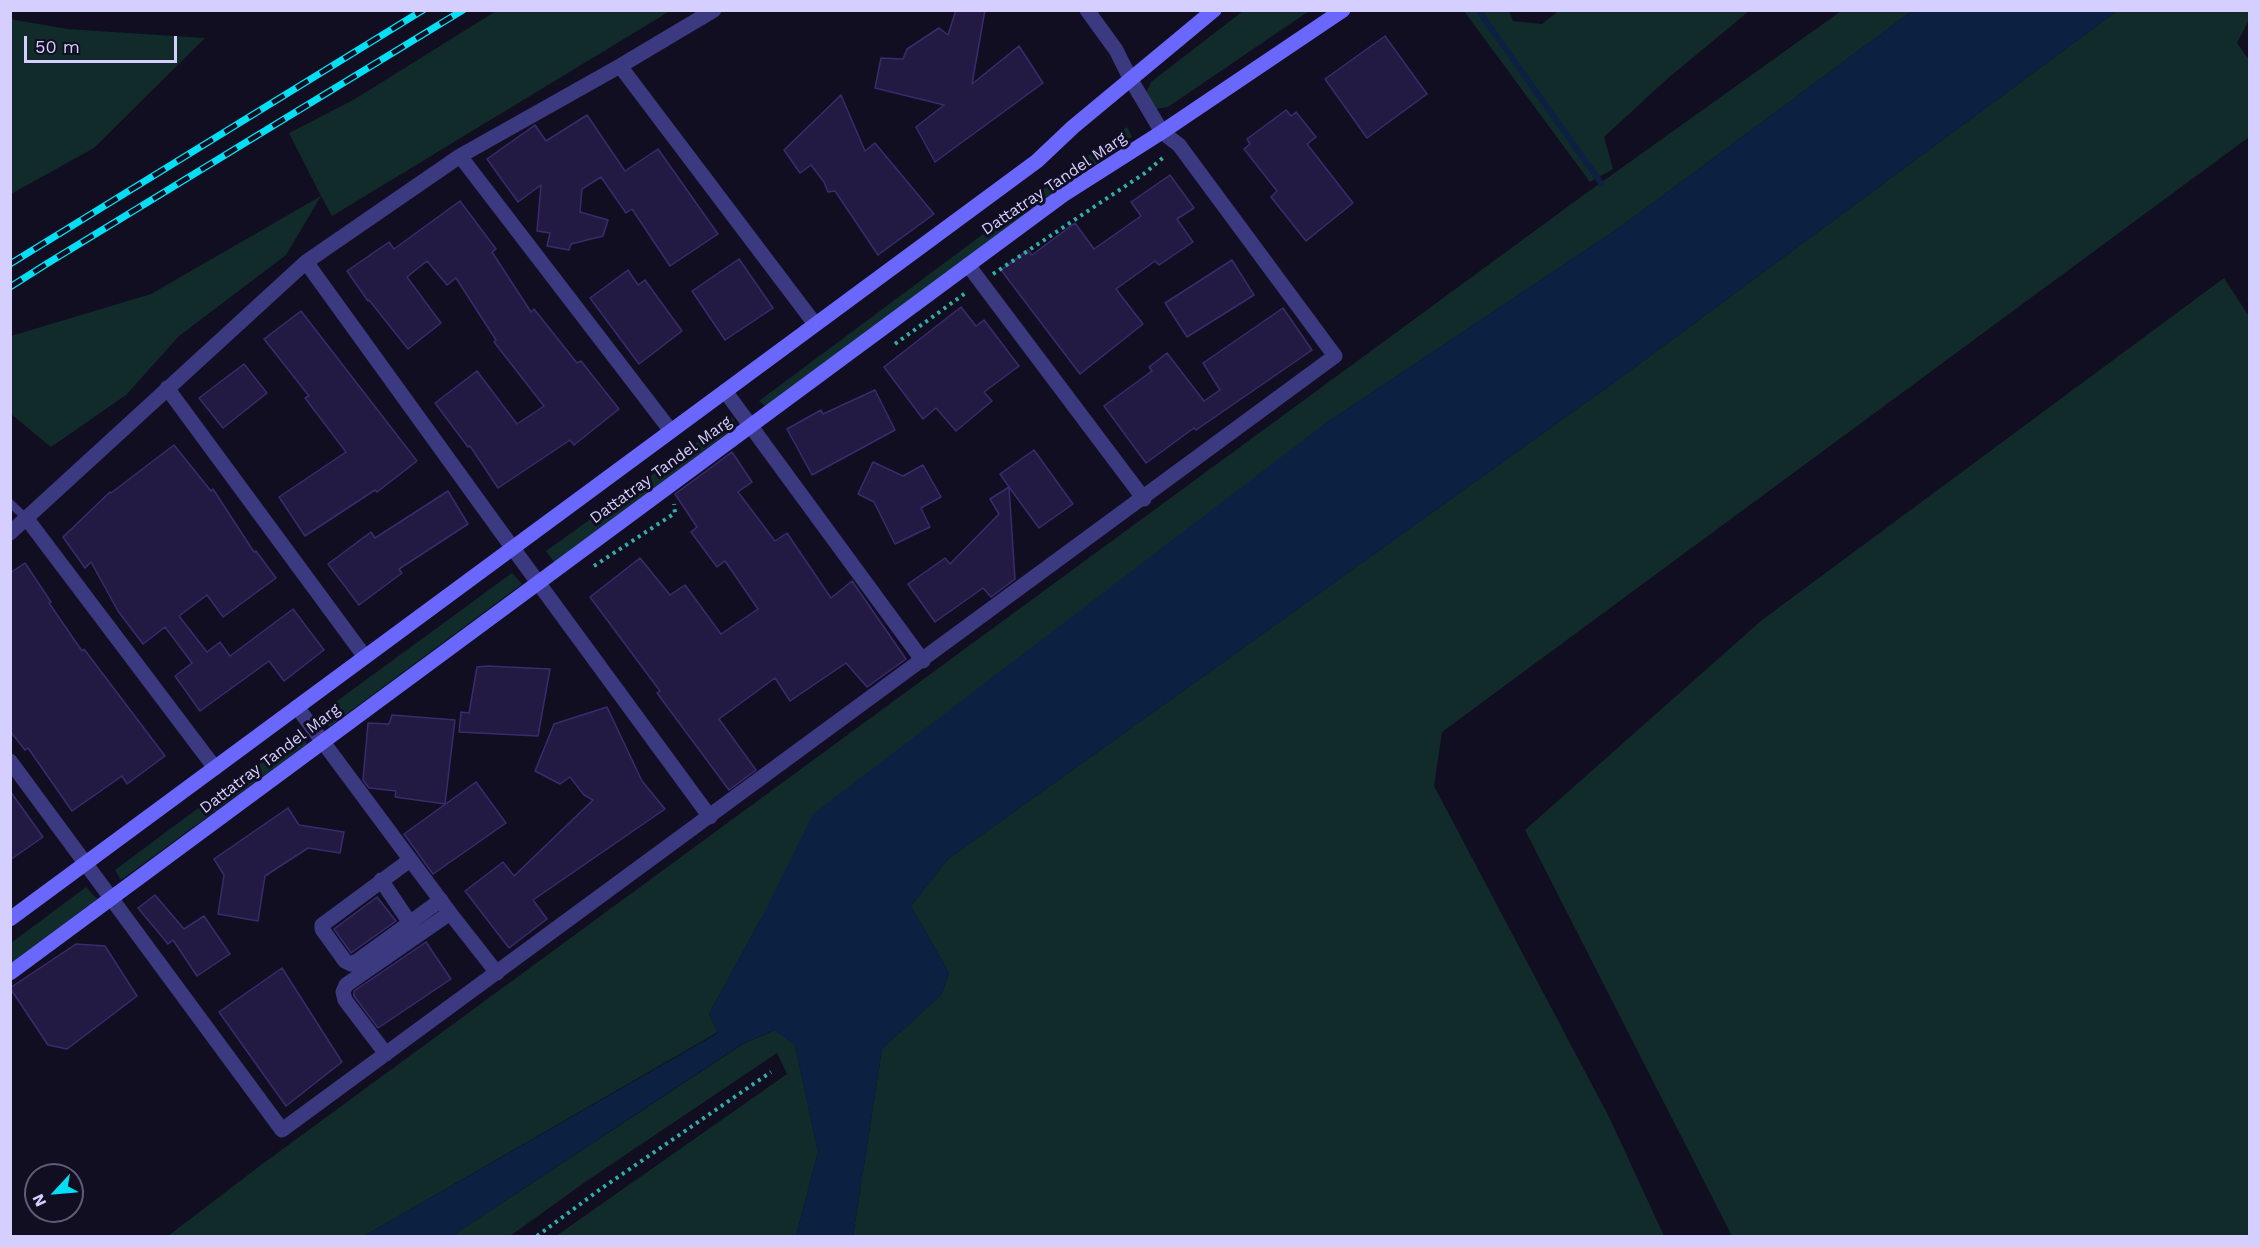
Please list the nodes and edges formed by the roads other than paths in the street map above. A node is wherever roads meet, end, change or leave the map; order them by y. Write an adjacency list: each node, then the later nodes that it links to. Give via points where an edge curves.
1 (714, 10): 5 (street)
2 (1087, 10): 6 (street, via 1116,50)
3 (1214, 10): 6 (main road, Dattatray Tandel Marg)
4 (1342, 10): 7 (main road, Dattatray Tandel Marg)
5 (620, 66): 8 (street); 11 (street)
6 (1131, 80): 7 (street); 11 (main road, Dattatray Tandel Marg, via 1036,160)
7 (1162, 132): 10 (main road, Dattatray Tandel Marg, via 1063,195); 16 (street, via 1179,145 1335,356)
8 (460, 156): 9 (street); 15 (street)
9 (306, 262): 12 (street); 20 (street)
10 (968, 265): 14 (main road, Dattatray Tandel Marg); 16 (street)
11 (815, 324): 13 (main road, Dattatray Tandel Marg)
12 (167, 388): 18 (street); 22 (street)
13 (725, 391): 14 (street); 15 (main road, Dattatray Tandel Marg)
14 (750, 426): 21 (main road, Dattatray Tandel Marg); 23 (street)
15 (671, 431): 20 (main road, Dattatray Tandel Marg)
16 (1144, 499): 23 (street)
17 (10, 503): 18 (lane)
18 (27, 519): 19 (street); 27 (street)
19 (10, 533)
20 (512, 548): 21 (street); 22 (main road, Dattatray Tandel Marg)
21 (538, 583): 25 (main road, Dattatray Tandel Marg); 28 (street)
22 (365, 657): 24 (main road, Dattatray Tandel Marg)
23 (923, 661): 28 (street)
24 (297, 707): 25 (street); 27 (main road, Dattatray Tandel Marg)
25 (323, 742): 29 (street); 32 (main road, Dattatray Tandel Marg)
26 (10, 761): 30 (street)
27 (215, 768): 30 (main road, Dattatray Tandel Marg)
28 (710, 817): 37 (street)
29 (410, 860): 31 (street); 33 (street)
30 (86, 863): 32 (street); 34 (main road, Dattatray Tandel Marg)
31 (381, 880): 35 (street); 35 (street, via 326,920 322,929 351,964)
32 (112, 898): 36 (main road, Dattatray Tandel Marg); 38 (street, via 282,1130)
33 (445, 907): 35 (street); 37 (street); 38 (street, via 346,985 343,992)
34 (10, 919)
35 (410, 923)
36 (10, 973)
37 (497, 973): 38 (street)
38 (386, 1054)

